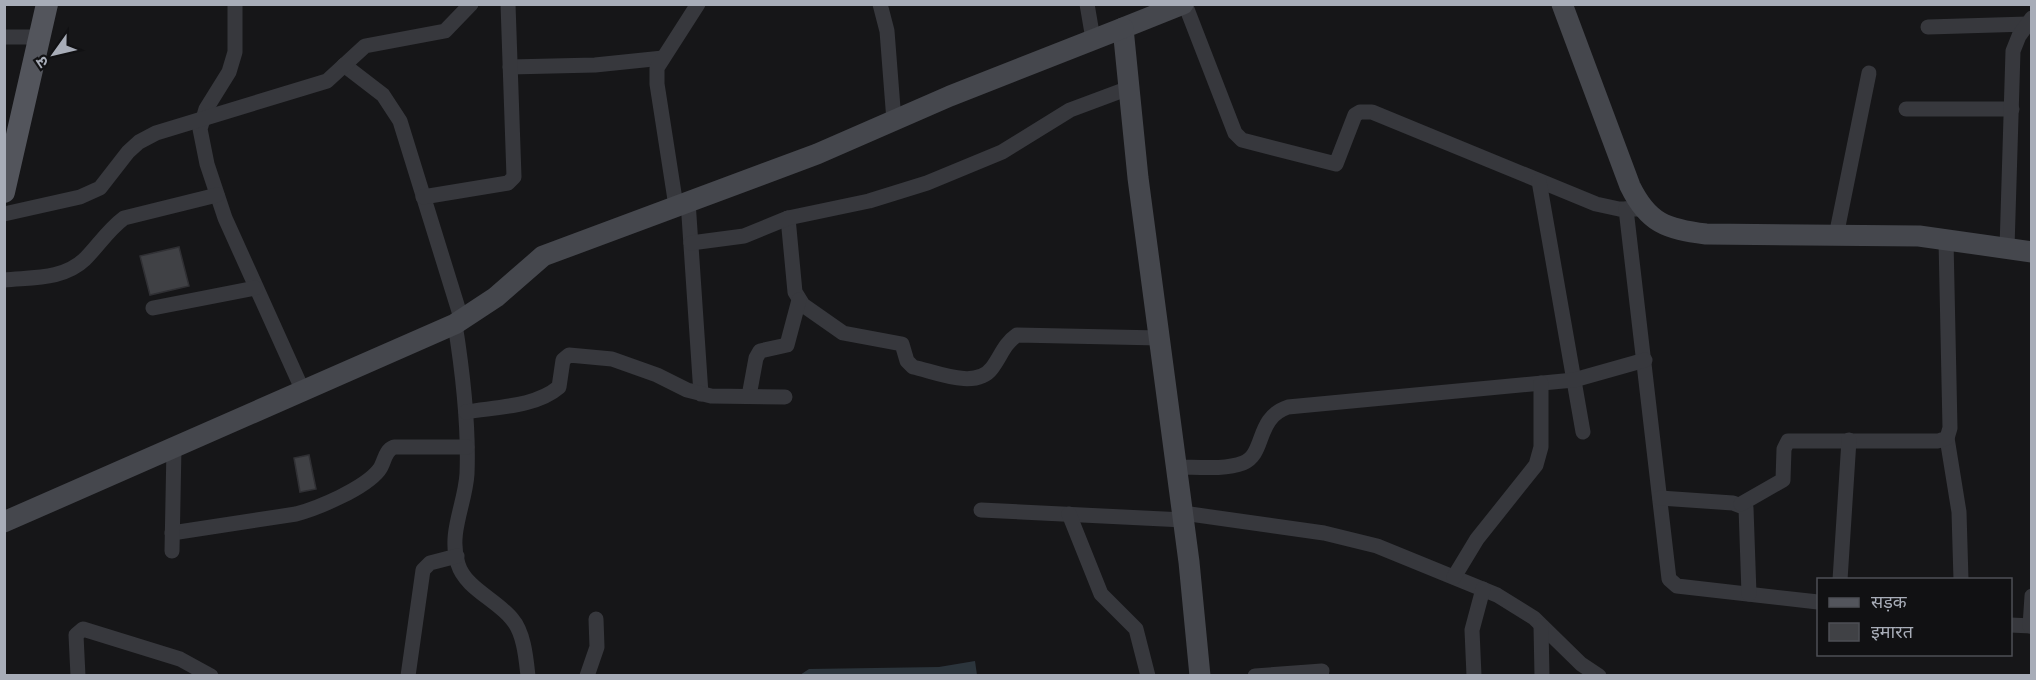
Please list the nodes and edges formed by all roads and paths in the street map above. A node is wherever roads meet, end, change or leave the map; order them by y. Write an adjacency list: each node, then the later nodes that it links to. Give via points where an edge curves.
1 (46, 4): 14 (main road)
2 (235, 4): 23 (street, via 236,52)
3 (471, 4): 17 (street, via 445,31 365,46)
4 (508, 4): 18 (street)
5 (698, 4): 16 (street)
6 (880, 4): 24 (street, via 887,31)
7 (1086, 4): 15 (street)
8 (1184, 4): 12 (main road); 25 (street, via 1235,134 1242,140 1336,164 1355,115 1372,112)
9 (1562, 4): 30 (main road, via 1630,186)
10 (2030, 21): 11 (street); 22 (street, via 2013,51)
11 (1928, 27)
12 (1122, 28): 15 (main road); 20 (main road)
13 (4, 37): 14 (street)
14 (39, 37): 26 (main road)
15 (1093, 39): 24 (main road)
16 (663, 58): 18 (street); 29 (street, via 657,68 657,84)
17 (344, 66): 23 (street, via 327,81); 28 (street, via 393,107)
18 (510, 67): 28 (street, via 512,181)
19 (1869, 73): 33 (street)
20 (1128, 87): 32 (street, via 1070,110 1002,152 927,183 869,201); 43 (main road)
21 (1906, 109): 22 (street)
22 (2012, 109): 36 (street)
23 (203, 119): 27 (street, via 200,129); 31 (street, via 139,142 100,188 80,197)
24 (894, 120): 29 (main road)
25 (1539, 181): 30 (street, via 1596,204); 45 (street)
26 (4, 192)
27 (217, 195): 38 (street, via 124,219 72,270); 39 (street)
28 (423, 197): 42 (street)
29 (682, 203): 35 (street); 42 (main road, via 543,256)
30 (1635, 209): 33 (main road, via 1656,222 1686,232); 44 (street)
31 (4, 214)
32 (788, 218): 35 (street, via 744,236); 40 (street)
33 (1836, 236): 34 (main road, via 1919,236)
34 (1946, 240): 36 (main road); 53 (street, via 1950,428)
35 (692, 243): 48 (street)
36 (2007, 248): 37 (main road)
37 (2031, 252)
38 (4, 280)
39 (255, 288): 41 (street); 47 (street)
40 (799, 300): 43 (street, via 843,333 902,344 913,367 974,380 985,376 1004,346 1017,335); 49 (street, via 787,345 766,348 756,358)
41 (153, 308)
42 (459, 323): 47 (main road); 51 (street)
43 (1160, 338): 57 (main road)
44 (1645, 360): 45 (street); 58 (street)
45 (1574, 380): 46 (street); 52 (street)
46 (1541, 383): 57 (street, via 1276,412 1263,430 1254,454 1244,463); 67 (street, via 1541,447 1536,465 1477,539)
47 (303, 391): 55 (main road)
48 (701, 394): 49 (street); 51 (street, via 612,359 569,355 563,360 559,387 553,393)
49 (749, 396): 50 (street)
50 (785, 397)
51 (466, 412): 56 (street)
52 (1583, 432)
53 (1947, 438): 54 (street); 69 (street, via 1959,512)
54 (1849, 440): 59 (street, via 1788,441 1783,480); 68 (street)
55 (174, 447): 63 (main road); 64 (street)
56 (467, 447): 64 (street, via 394,447 376,472 315,508); 66 (street, via 467,477 455,541)
57 (1178, 467): 62 (main road)
58 (1660, 498): 59 (street); 71 (street, via 1669,579 1673,584)
59 (1741, 504): 71 (street, via 1748,515)
60 (981, 510): 61 (street)
61 (1069, 514): 62 (street); 84 (street, via 1101,594 1136,629)
62 (1184, 517): 67 (street, via 1324,532); 85 (main road)
63 (4, 522)
64 (172, 533): 65 (street)
65 (172, 551)
66 (457, 556): 81 (street, via 430,562 423,570); 82 (street, via 464,576 512,619 521,636)
67 (1461, 566): 70 (street)
68 (1840, 578)
69 (1960, 578)
70 (1483, 589): 76 (street, via 1497,594); 87 (street, via 1472,630)
71 (1749, 594): 73 (street)
72 (2031, 596): 77 (street)
73 (1817, 602)
74 (596, 618): 83 (street, via 597,647)
75 (2012, 625): 77 (street)
76 (1541, 626): 88 (street); 89 (street, via 1581,664)
77 (2031, 626)
78 (1322, 671): 86 (street)
79 (78, 675): 80 (street, via 76,635 83,628 180,658)
80 (211, 675)
81 (408, 675)
82 (528, 675)
83 (586, 675)
84 (1148, 675)
85 (1200, 675)
86 (1255, 675)
87 (1474, 675)
88 (1542, 675)
89 (1599, 675)

